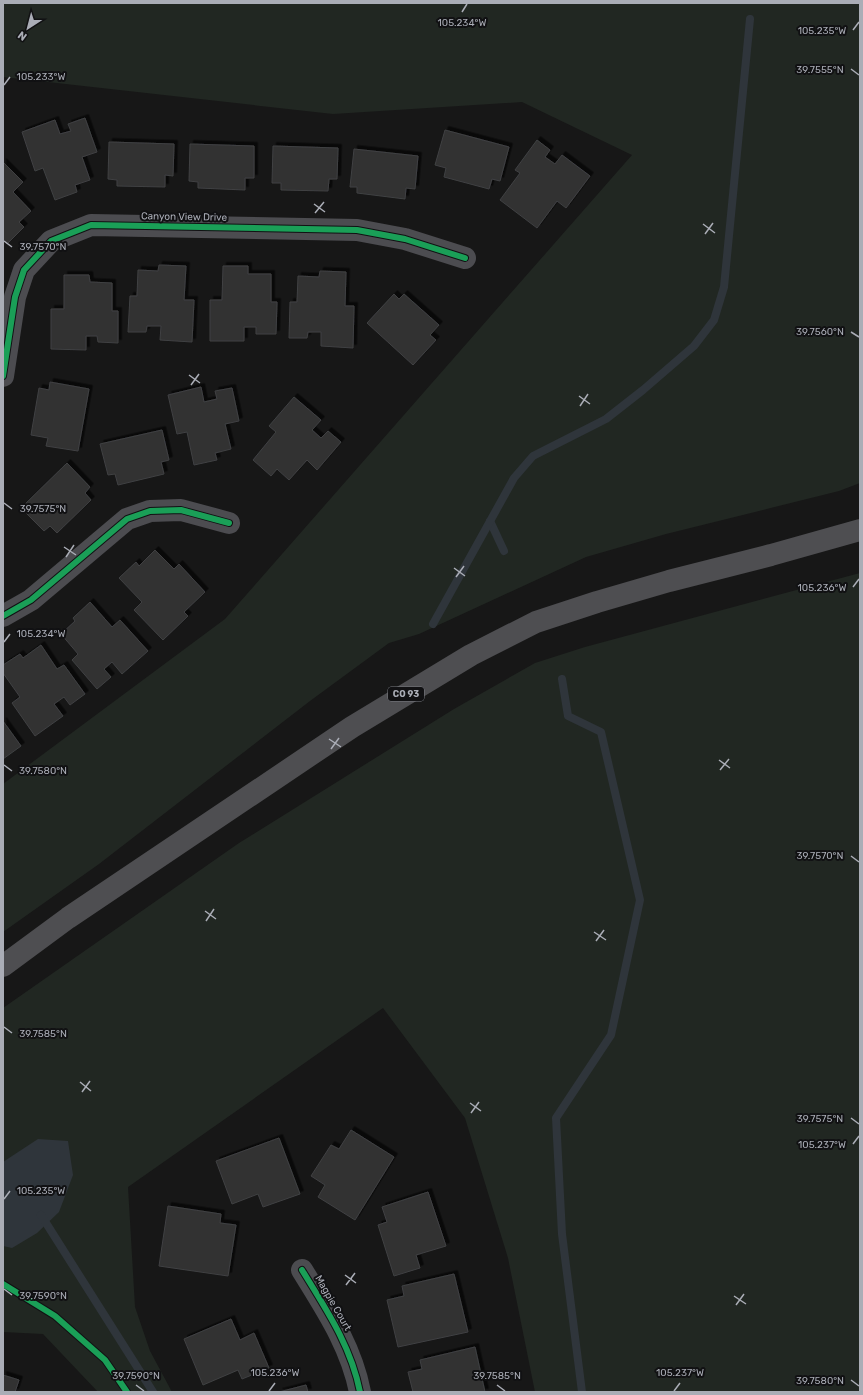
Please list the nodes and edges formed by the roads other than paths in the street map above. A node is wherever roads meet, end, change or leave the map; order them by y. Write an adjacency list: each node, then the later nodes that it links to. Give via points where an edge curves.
1 (465, 258): 2 (street, Canyon View Drive, via 405,239 357,230 90,225 51,240 24,270 15,298)
2 (3, 376)
3 (229, 523): 5 (street, via 181,510 150,511 127,519 31,600)
4 (860, 530): 6 (highway, CO 93, via 597,602 536,622 471,654 352,727 68,918)
5 (3, 616)
6 (3, 966)
7 (302, 1270): 8 (street, Magpie Court, via 337,1327 356,1372)
8 (360, 1392)

